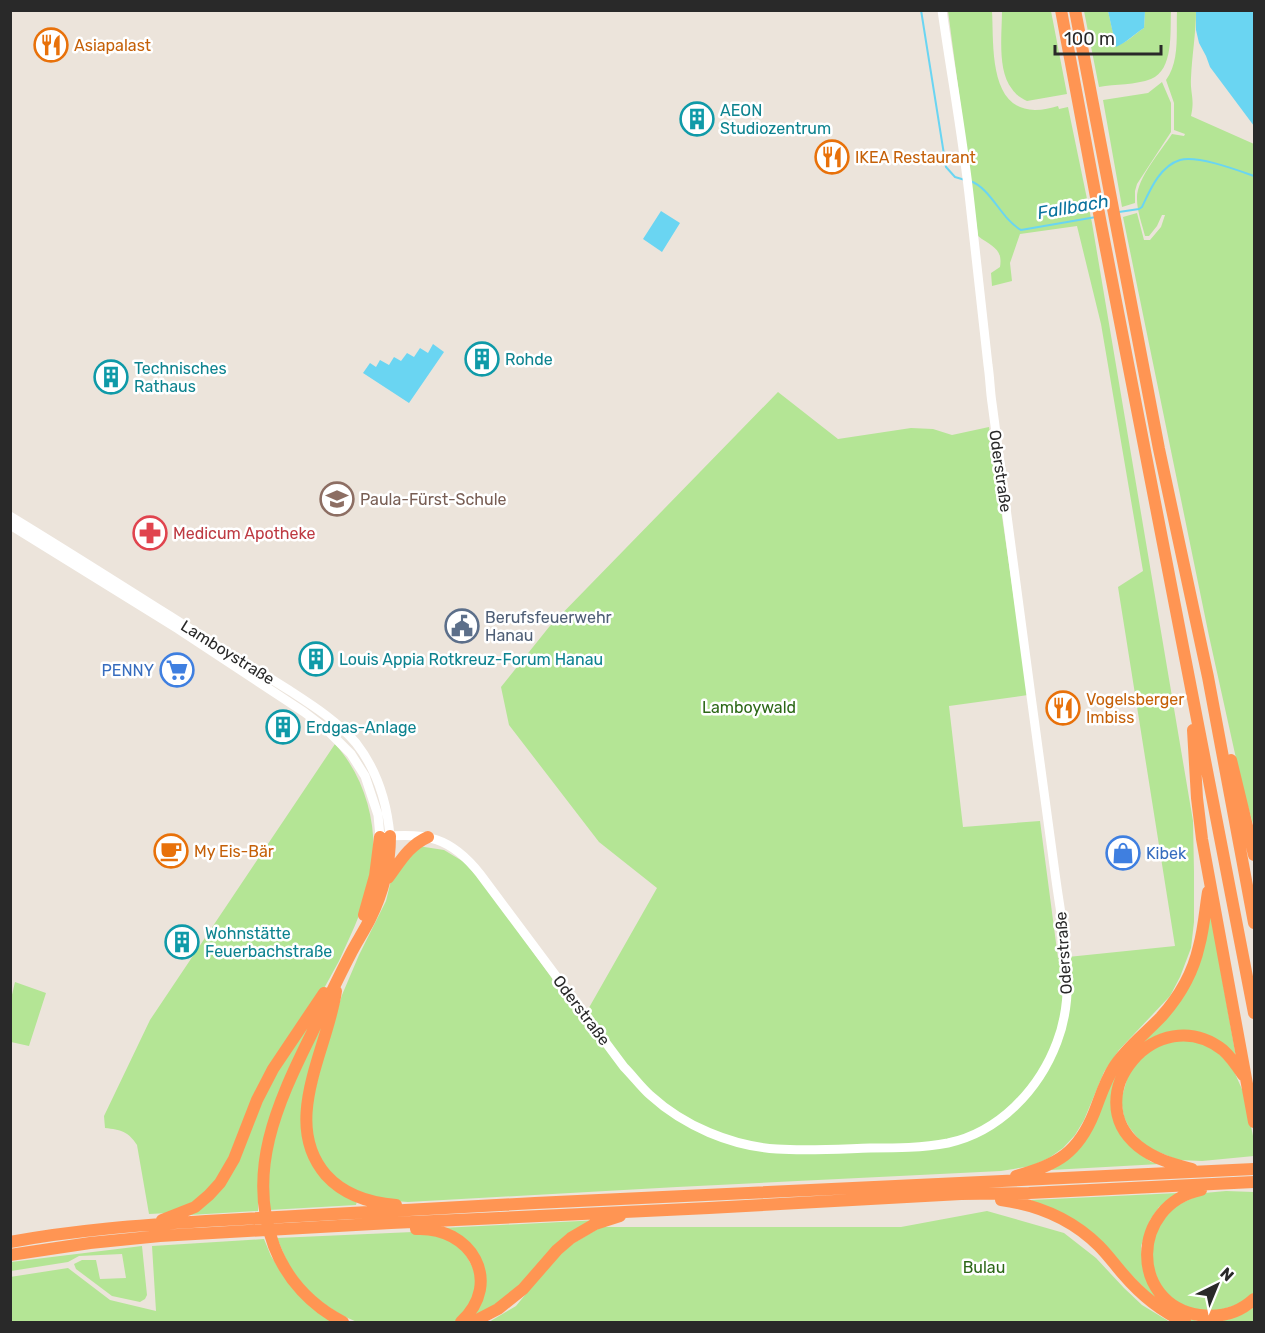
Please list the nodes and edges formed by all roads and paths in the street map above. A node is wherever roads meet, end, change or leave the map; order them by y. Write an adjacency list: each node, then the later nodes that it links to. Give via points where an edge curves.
1 (942, 10): 9 (street, Oderstraße, via 1065,945 1066,1008 1042,1072 1023,1099 983,1130 929,1146 777,1149 713,1134 675,1114 644,1088 624,1067 472,863 453,847)
2 (1061, 10): 7 (highway)
3 (1075, 10): 6 (highway, via 1159,449)
4 (10, 516): 8 (street, Lamboystraße, via 328,717 352,739 373,770 388,814)
5 (10, 525): 8 (street, Lamboystraße, via 178,629 320,724 346,748 365,776)
6 (1208, 677): 10 (highway); 13 (highway)
7 (1190, 684): 12 (highway, via 1197,798); 16 (highway)
8 (385, 836): 9 (street, Oderstraße); 11 (highway, via 389,862); 14 (highway)
9 (428, 837): 11 (highway, via 408,850)
10 (1254, 852)
11 (383, 884): 14 (highway)
12 (1210, 884): 17 (highway); 21 (highway, via 1199,947 1184,986 1114,1066 1083,1135 1048,1166)
13 (1254, 923)
14 (358, 939): 15 (highway)
15 (338, 978): 23 (highway, via 309,1095 310,1147 319,1166 341,1188 369,1201); 26 (highway, via 273,1069 220,1183 195,1207); 30 (highway, via 274,1116 266,1149 263,1192 267,1226 287,1273 311,1301)
16 (1254, 1013)
17 (1247, 1079): 18 (highway); 19 (highway, via 1223,1051 1185,1036 1166,1038 1135,1056 1119,1084 1117,1104 1128,1136 1160,1160)
18 (1254, 1122)
19 (1205, 1172): 20 (highway); 21 (highway)
20 (1246, 1177): 22 (highway, via 1029,1193); 29 (highway, via 1192,1192 1167,1206 1150,1231 1148,1266 1165,1297 1194,1314 1224,1315 1242,1309)
21 (992, 1182): 23 (highway)
22 (961, 1194): 24 (highway); 33 (highway, via 1026,1204 1071,1223 1098,1245 1149,1300)
23 (414, 1210): 26 (highway)
24 (628, 1211): 25 (highway); 32 (highway, via 571,1238 523,1289)
25 (391, 1223): 28 (highway, via 160,1236); 31 (highway, via 448,1234 472,1253 480,1272 481,1288 474,1307)
26 (152, 1225): 27 (highway)
27 (10, 1242)
28 (10, 1255)
29 (1254, 1299)
30 (343, 1323)
31 (461, 1323)
32 (473, 1323)
33 (1185, 1323)

